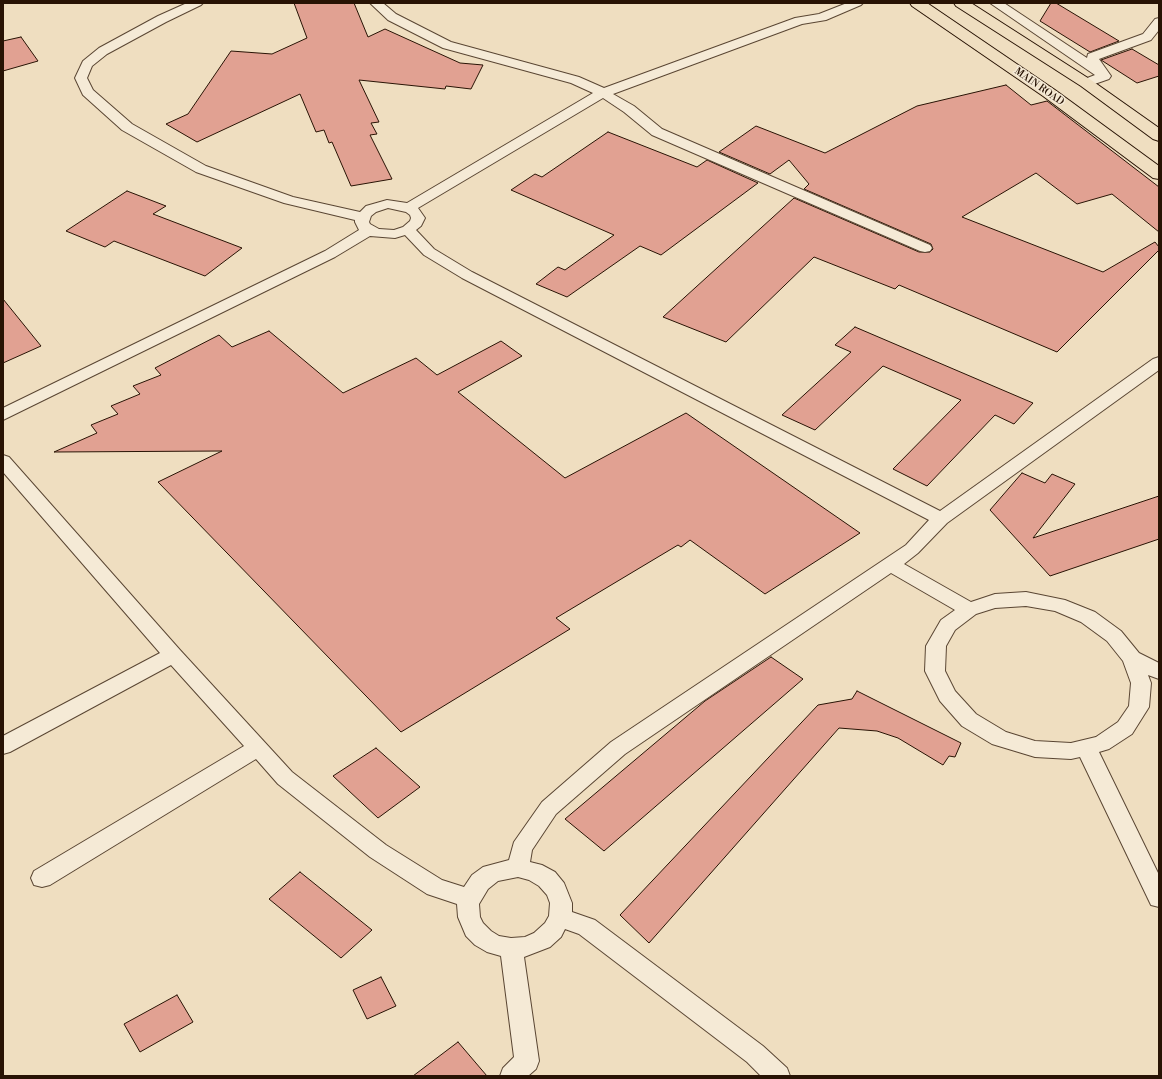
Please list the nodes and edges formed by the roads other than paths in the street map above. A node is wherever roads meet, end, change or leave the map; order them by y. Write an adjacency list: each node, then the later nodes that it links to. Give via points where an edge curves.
1 (197, 3): 16 (lane, via 103,51 87,64 81,78 88,92 127,128 201,169)
2 (376, 3): 12 (lane, via 398,20 446,45 561,75)
3 (857, 3): 8 (lane, via 822,17)
4 (917, 3): 14 (main road, MAIN ROAD, via 1049,93)
5 (961, 3): 11 (main road)
6 (996, 3): 10 (lane)
7 (818, 6): 8 (lane, via 810,9)
8 (799, 21): 12 (lane)
9 (1159, 22): 10 (lane, via 1147,37 1092,57)
10 (1105, 76): 11 (lane)
11 (1086, 83): 13 (main road)
12 (604, 93): 15 (lane); 18 (lane, via 657,132)
13 (1159, 136)
14 (1159, 174)
15 (408, 208): 16 (lane, via 396,204 371,209); 17 (lane, via 416,213 418,218)
16 (366, 224): 17 (lane, via 385,235); 20 (lane, via 330,254)
17 (408, 230): 22 (lane, via 429,252 467,275)
18 (925, 248)
19 (1159, 362): 22 (lane)
20 (3, 416)
21 (4, 463): 25 (lane)
22 (941, 519): 23 (lane, via 912,548)
23 (890, 564): 24 (lane); 31 (lane, via 618,748 549,808 522,848)
24 (969, 609): 26 (lane, via 996,600 1026,599 1058,605 1088,617 1114,636); 29 (lane, via 948,625 936,646 935,671 947,696 969,720 999,738 1035,749 1071,751)
25 (173, 655): 28 (lane); 30 (lane)
26 (1132, 658): 27 (lane); 29 (lane, via 1141,683 1139,707 1126,728 1102,743)
27 (1159, 672)
28 (3, 746)
29 (1086, 747): 33 (lane)
30 (258, 748): 32 (lane); 34 (lane, via 285,778 378,851 435,887)
31 (518, 868): 34 (lane, via 491,874 480,882); 35 (lane, via 547,879 556,890 561,903)
32 (42, 878)
33 (1159, 898)
34 (470, 899): 36 (lane, via 469,917 474,929 495,945)
35 (560, 917): 36 (lane, via 553,930 542,940 527,947); 38 (lane, via 587,927 755,1054)
36 (511, 948): 37 (lane, via 527,1061)
37 (512, 1076)
38 (778, 1076)

